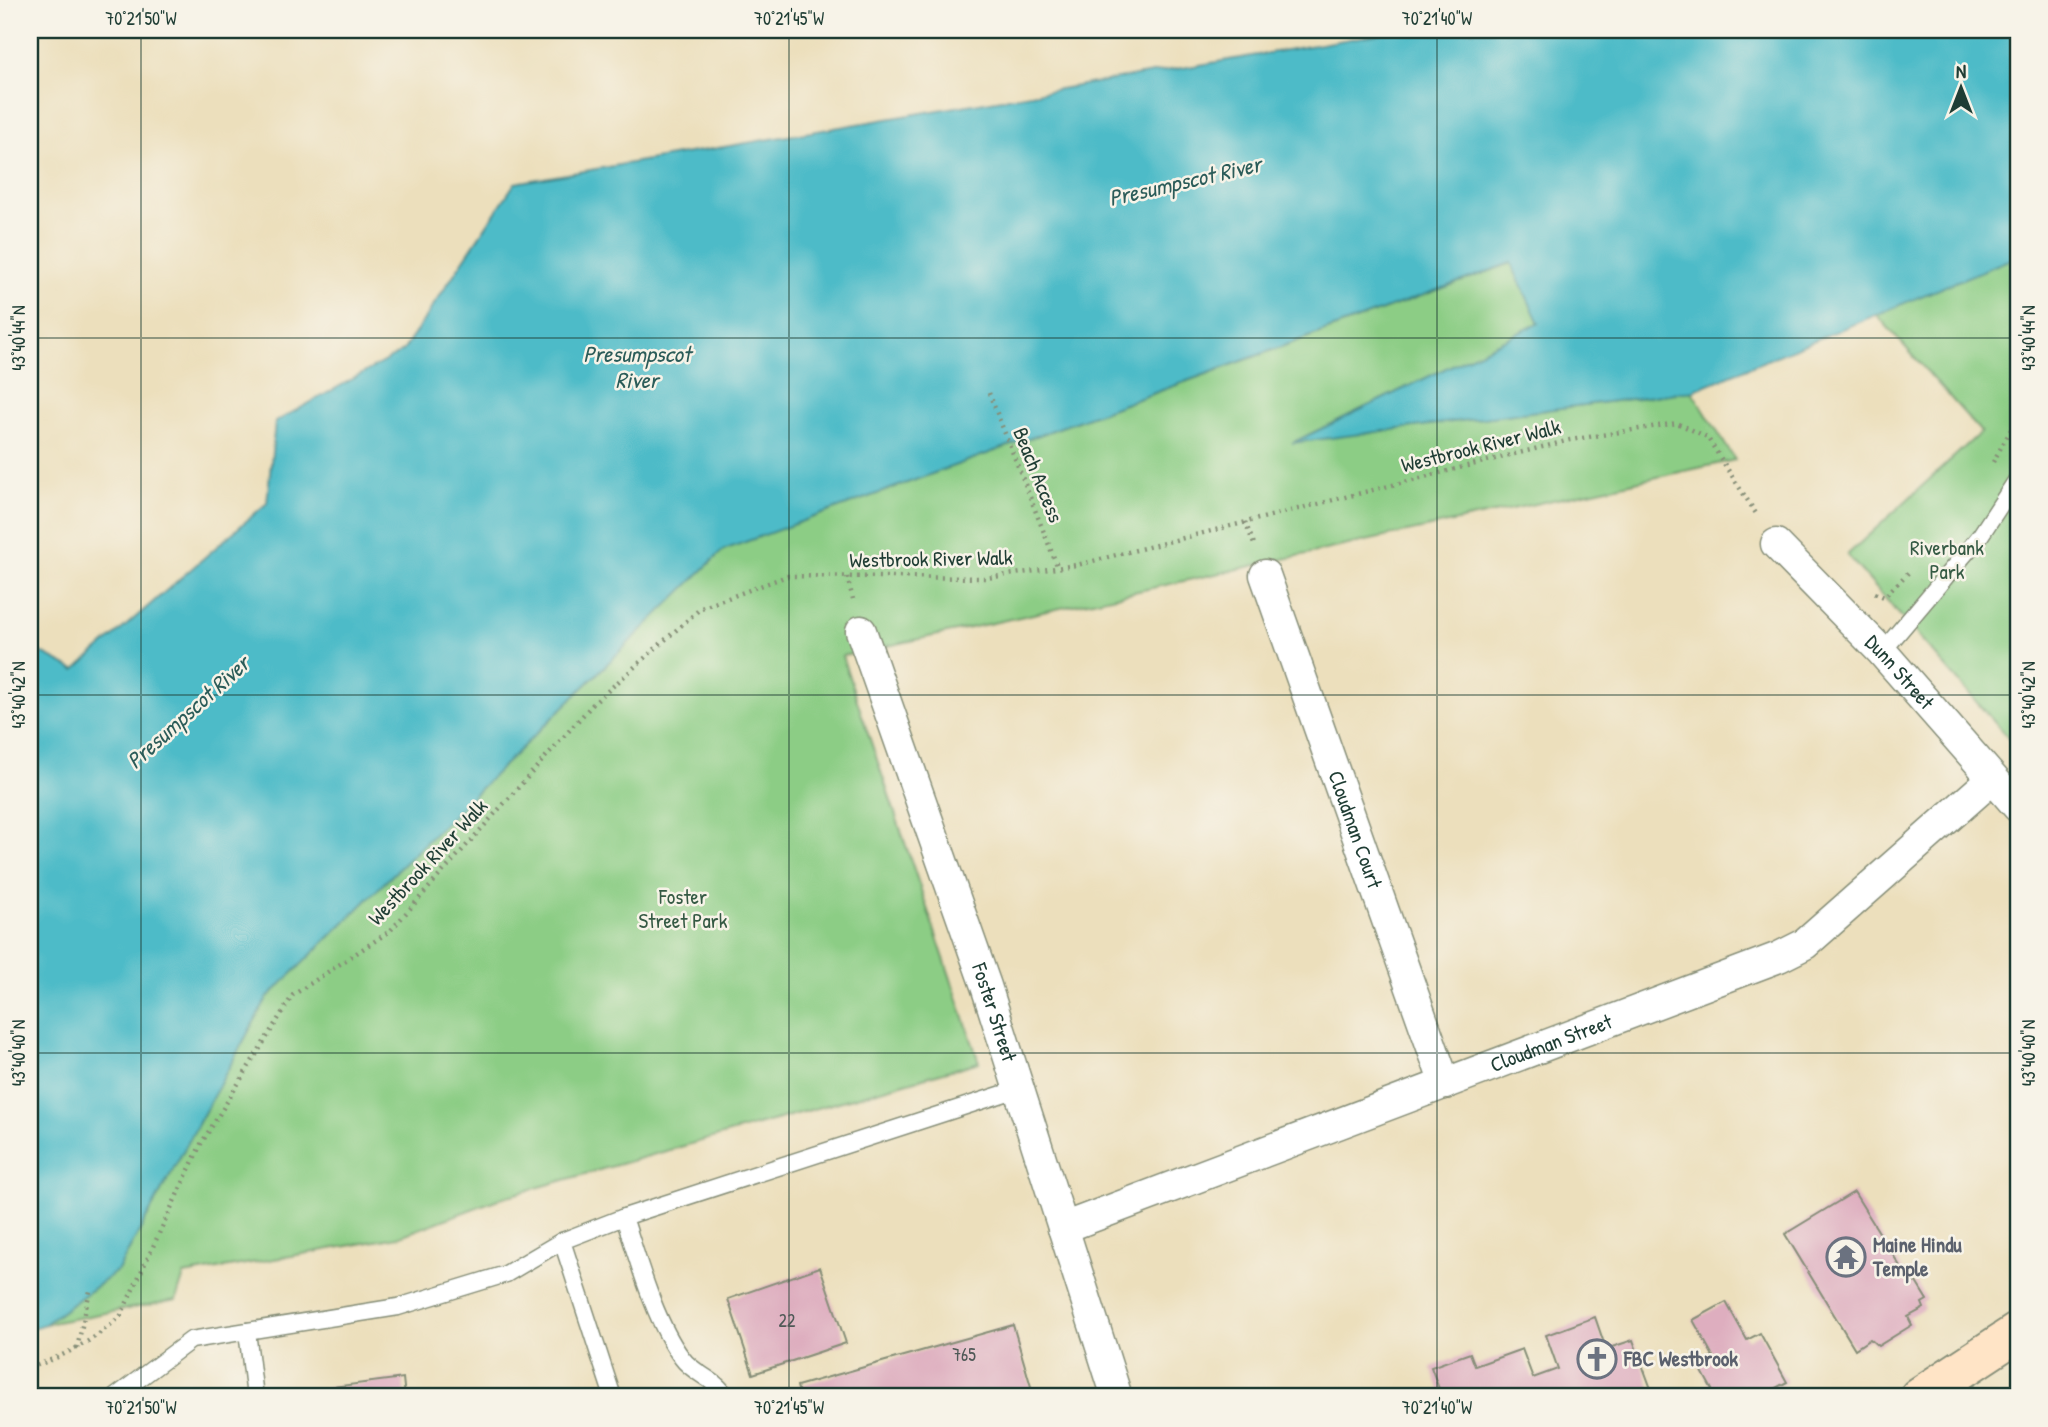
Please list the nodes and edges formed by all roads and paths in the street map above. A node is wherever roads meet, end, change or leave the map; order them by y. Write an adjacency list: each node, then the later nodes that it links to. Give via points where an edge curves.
1 (989, 393): 7 (path, Beach Access)
2 (2018, 417): 3 (path)
3 (1990, 465)
4 (2018, 478): 11 (lane, via 1980,536)
5 (1776, 544): 7 (path, Westbrook River Walk, via 1707,437 1677,423 1570,440); 11 (street, Dunn Street)
6 (1920, 562): 9 (path, via 1884,597)
7 (1058, 568): 22 (path, Westbrook River Walk, via 987,578 787,576 701,608 593,704 390,931 293,995 201,1144 121,1315 101,1335)
8 (1265, 575): 14 (street, Cloudman Court)
9 (1872, 591)
10 (861, 631): 15 (street, Foster Street)
11 (1882, 652): 12 (street, Dunn Street, via 1963,741)
12 (1991, 780): 13 (street, Dunn Street); 14 (street, Cloudman Street, via 1805,944)
13 (2018, 807)
14 (1444, 1084): 17 (street, Cloudman Street)
15 (1018, 1089): 16 (lane); 17 (street, Foster Street)
16 (624, 1217): 18 (lane); 27 (lane, via 646,1286 682,1360 722,1389)
17 (1063, 1228): 28 (street, Foster Street)
18 (562, 1241): 20 (lane, via 506,1274 398,1307); 26 (lane)
19 (90, 1291): 22 (path)
20 (247, 1331): 24 (lane, via 191,1340); 25 (lane)
21 (2018, 1332): 29 (main road)
22 (77, 1349): 23 (path, Westbrook River Walk)
23 (30, 1368)
24 (116, 1397)
25 (255, 1397)
26 (614, 1397)
27 (726, 1397)
28 (1117, 1397)
29 (1919, 1397)

